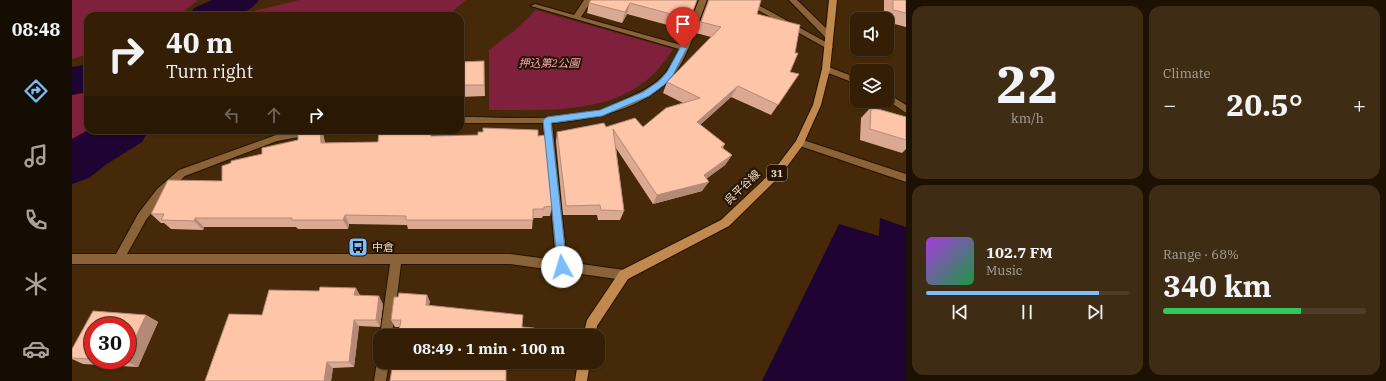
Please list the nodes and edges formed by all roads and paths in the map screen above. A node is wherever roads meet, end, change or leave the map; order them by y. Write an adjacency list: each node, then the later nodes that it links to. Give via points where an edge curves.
1 (588, 0): 7 (street)
2 (703, 0): 10 (street)
3 (744, 0): 9 (street)
4 (793, 0): 8 (street)
5 (833, 0): 8 (main road, 呉平谷線 / 31)
6 (535, 6): 7 (street)
7 (576, 18): 10 (street)
8 (829, 36): 9 (main road, 呉平谷線 / 31)
9 (829, 46): 11 (main road, 呉平谷線 / 31)
10 (683, 48): 16 (street, via 670,74 646,94 602,113)
11 (826, 69): 12 (street); 18 (main road, 呉平谷線 / 31, via 816,105)
12 (850, 78)
13 (894, 101): 14 (street)
14 (906, 110)
15 (464, 120): 16 (street)
16 (547, 120): 23 (street)
17 (298, 134): 21 (street, via 276,138 182,173 161,192 142,217)
18 (800, 143): 19 (street); 24 (main road, 呉平谷線 / 31, via 777,173 725,223)
19 (906, 178)
20 (72, 259): 21 (street)
21 (119, 259): 22 (street)
22 (396, 259): 23 (street, via 510,259); 25 (street)
23 (562, 267): 24 (street)
24 (624, 276): 26 (main road, 呉平谷線 / 31)
25 (387, 329)
26 (590, 329)
27 (382, 369): 29 (street)
28 (583, 369): 30 (main road)
29 (380, 381)
30 (581, 381)

